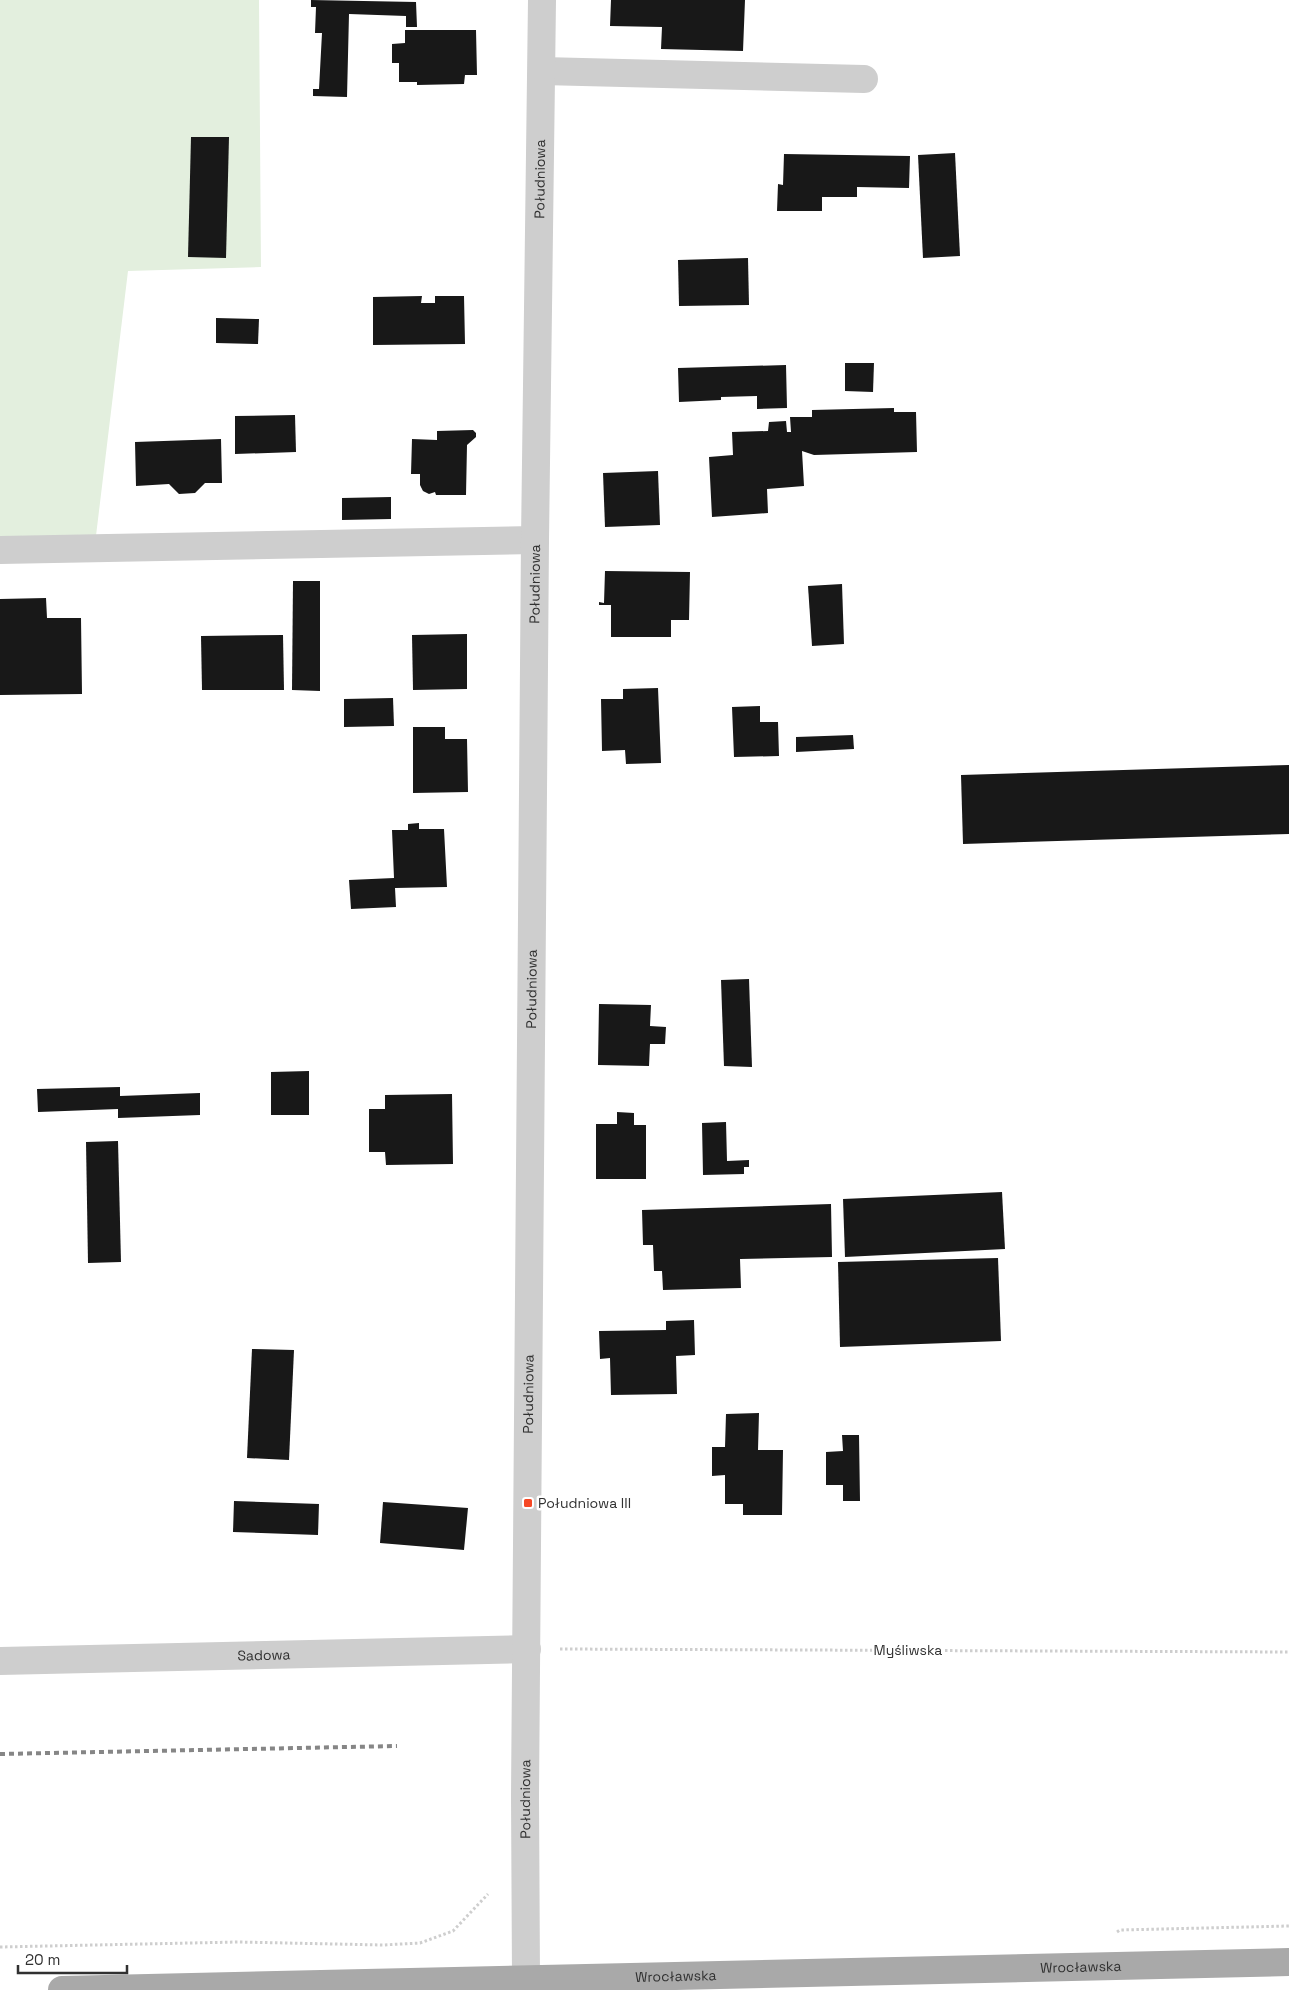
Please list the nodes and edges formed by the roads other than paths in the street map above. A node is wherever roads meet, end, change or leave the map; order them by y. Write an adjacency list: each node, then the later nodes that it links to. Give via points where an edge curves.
1 (542, 0): 2 (street, Południowa)
2 (542, 71): 3 (street); 4 (street, Południowa)
3 (864, 79)
4 (535, 540): 5 (street); 6 (street, Południowa)
5 (0, 550)
6 (527, 1649): 7 (street, Sadowa); 9 (street, Południowa)
7 (0, 1661)
8 (1289, 1962): 9 (main road, Wrocławska, via 606,1976)
9 (526, 1967): 10 (main road, Wrocławska, via 428,1982)
10 (62, 1990)

